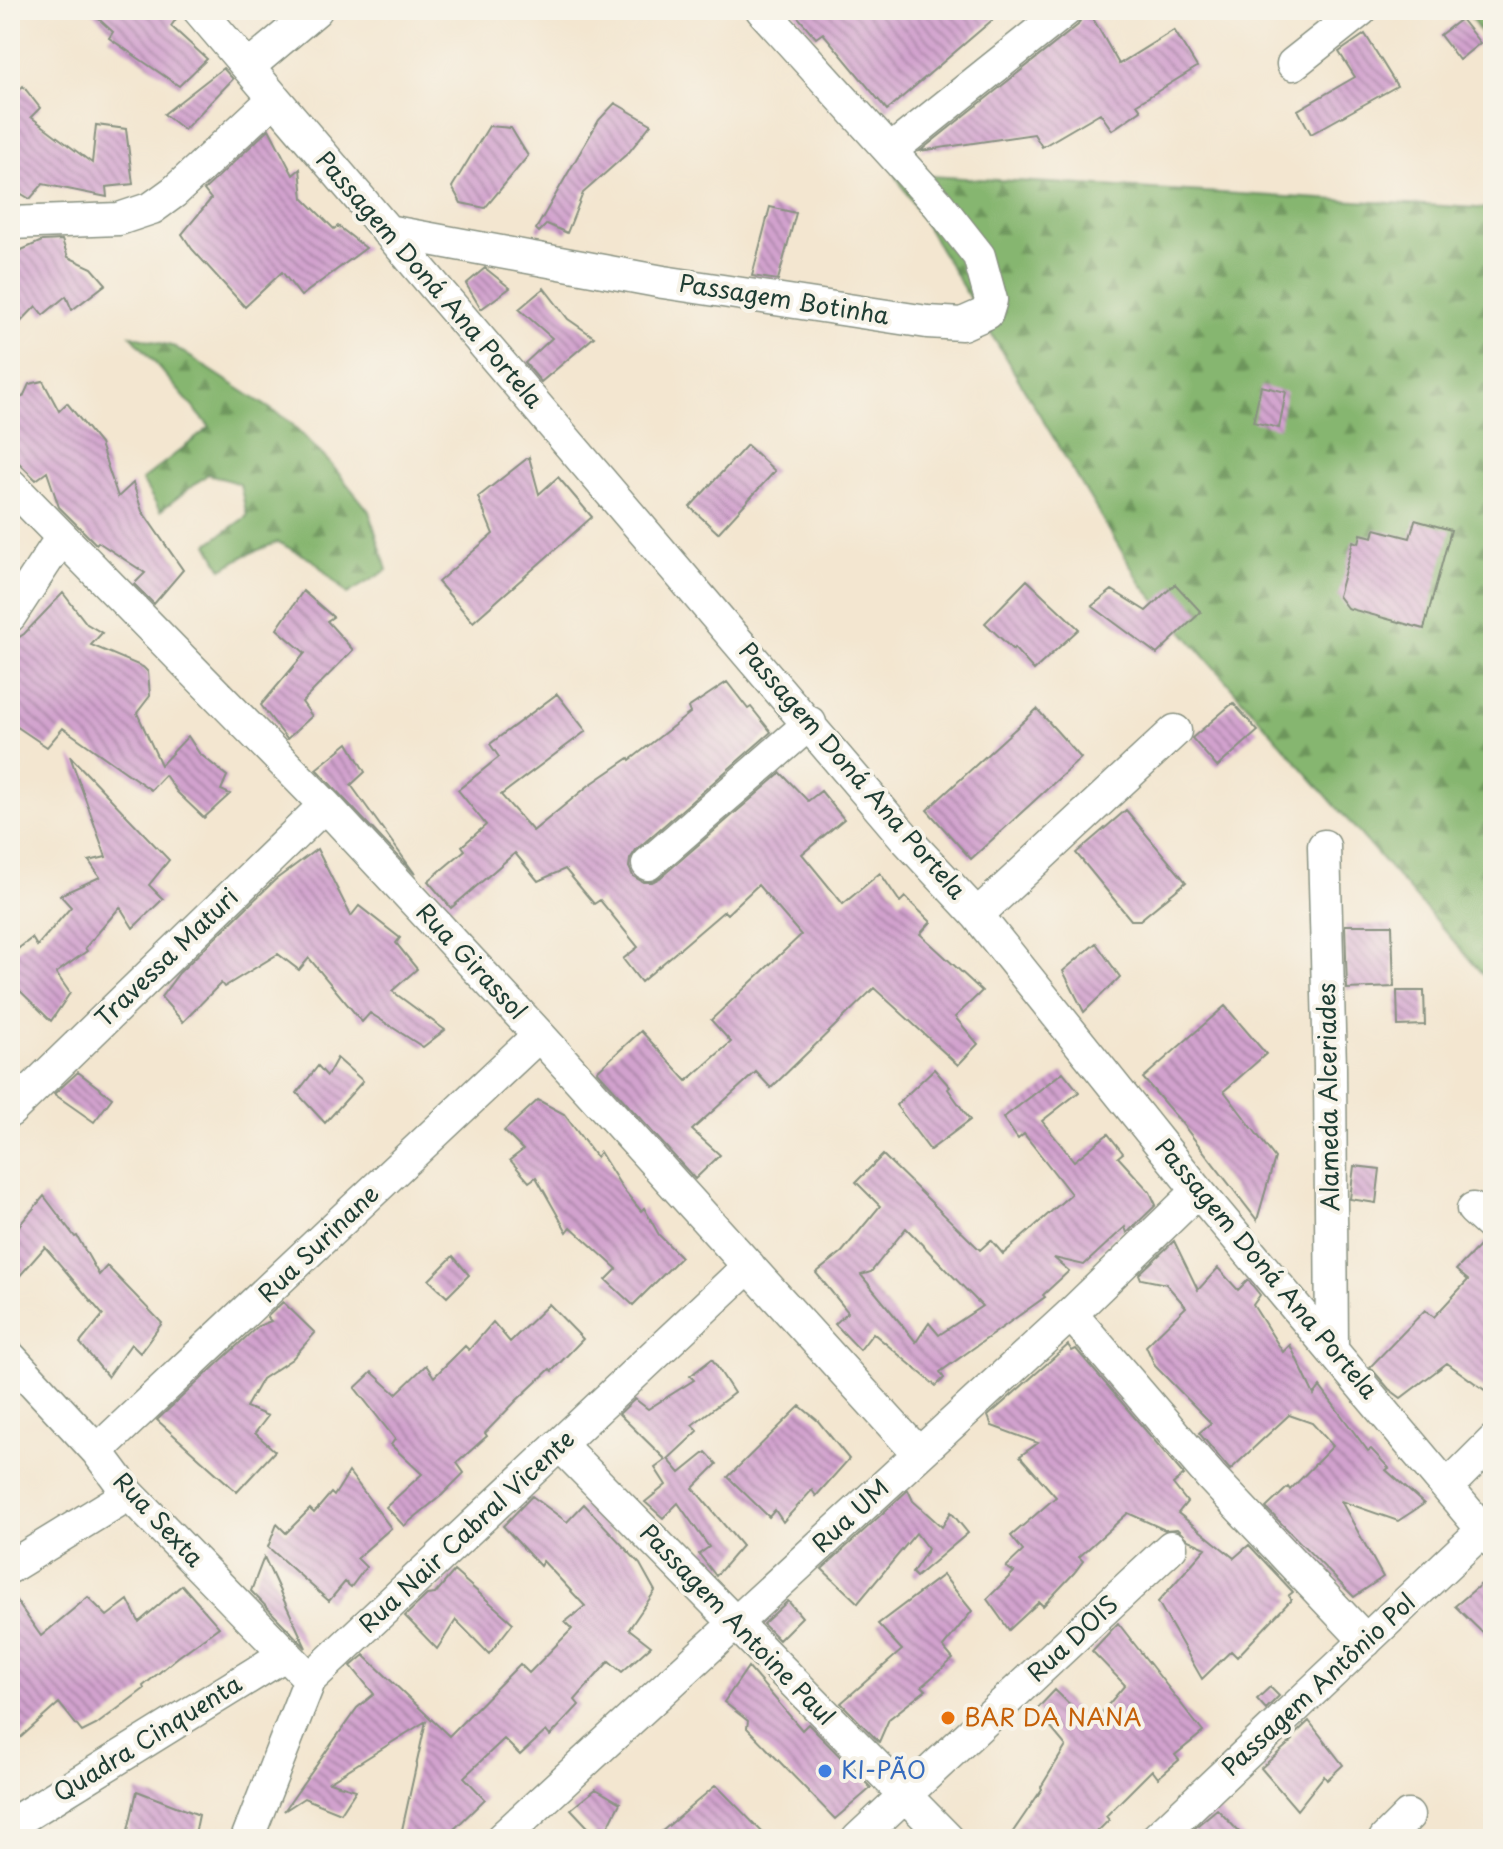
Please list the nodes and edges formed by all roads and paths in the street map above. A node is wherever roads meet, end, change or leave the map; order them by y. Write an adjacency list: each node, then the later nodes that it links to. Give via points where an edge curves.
1 (199, 10): 7 (street, Passagem Doná Ana Portela)
2 (316, 10): 7 (street)
3 (762, 10): 9 (street)
4 (1066, 10): 9 (street)
5 (1361, 10): 6 (street)
6 (1293, 64)
7 (248, 67): 8 (street, Passagem Doná Ana Portela)
8 (274, 99): 10 (street, via 152,208 119,219); 11 (street, Passagem Doná Ana Portela)
9 (890, 151): 11 (street, Passagem Botinha, via 979,256 991,300 987,313 962,324 927,322 663,282)
10 (10, 223)
11 (387, 231): 15 (street, Passagem Doná Ana Portela)
12 (10, 484): 13 (street, Rua Girassol)
13 (62, 537): 14 (street); 17 (street, Rua Girassol)
14 (10, 616)
15 (810, 723): 19 (street); 20 (street, Passagem Doná Ana Portela)
16 (1175, 731): 20 (street)
17 (325, 805): 21 (street, Rua Girassol); 22 (street, Travessa Maturi)
18 (1324, 846): 26 (street, Alameda Alceriades)
19 (648, 864)
20 (977, 915): 23 (street, Passagem Doná Ana Portela)
21 (539, 1035): 24 (street, Rua Girassol); 30 (street, Rua Surinane)
22 (10, 1111)
23 (1198, 1191): 25 (street, Rua UM); 26 (street, Passagem Doná Ana Portela)
24 (749, 1266): 29 (street, Rua Nair Cabral Vicente); 31 (street, Rua Girassol)
25 (1071, 1314): 31 (street, Rua UM); 38 (street, via 1211,1477)
26 (1332, 1348): 32 (street, Passagem Doná Ana Portela)
27 (10, 1357): 30 (street, Rua Sexta)
28 (1493, 1441): 32 (street)
29 (560, 1445): 37 (street, Passagem Antoine Paul); 40 (street, Rua Nair Cabral Vicente)
30 (97, 1451): 33 (street, Rua Sexta)
31 (918, 1453): 37 (street, Rua UM)
32 (1447, 1487): 34 (street, Passagem Doná Ana Portela)
33 (129, 1494): 36 (street); 39 (street, Rua Sexta)
34 (1488, 1536): 38 (street, Passagem Antônio Pol)
35 (1171, 1547): 41 (street, Rua DOIS)
36 (10, 1567)
37 (736, 1623): 41 (street, Passagem Antoine Paul); 45 (street, Rua UM)
38 (1366, 1641): 48 (street, Passagem Antônio Pol)
39 (286, 1654): 40 (street, Rua Sexta); 43 (street, Quadra Cinquenta)
40 (310, 1679): 44 (street, Rua Nair Cabral Vicente)
41 (905, 1796): 46 (street); 47 (street, Passagem Antoine Paul)
42 (1408, 1816): 49 (street)
43 (15, 1828)
44 (247, 1839)
45 (501, 1839)
46 (858, 1839)
47 (948, 1839)
48 (1156, 1839)
49 (1385, 1839)

